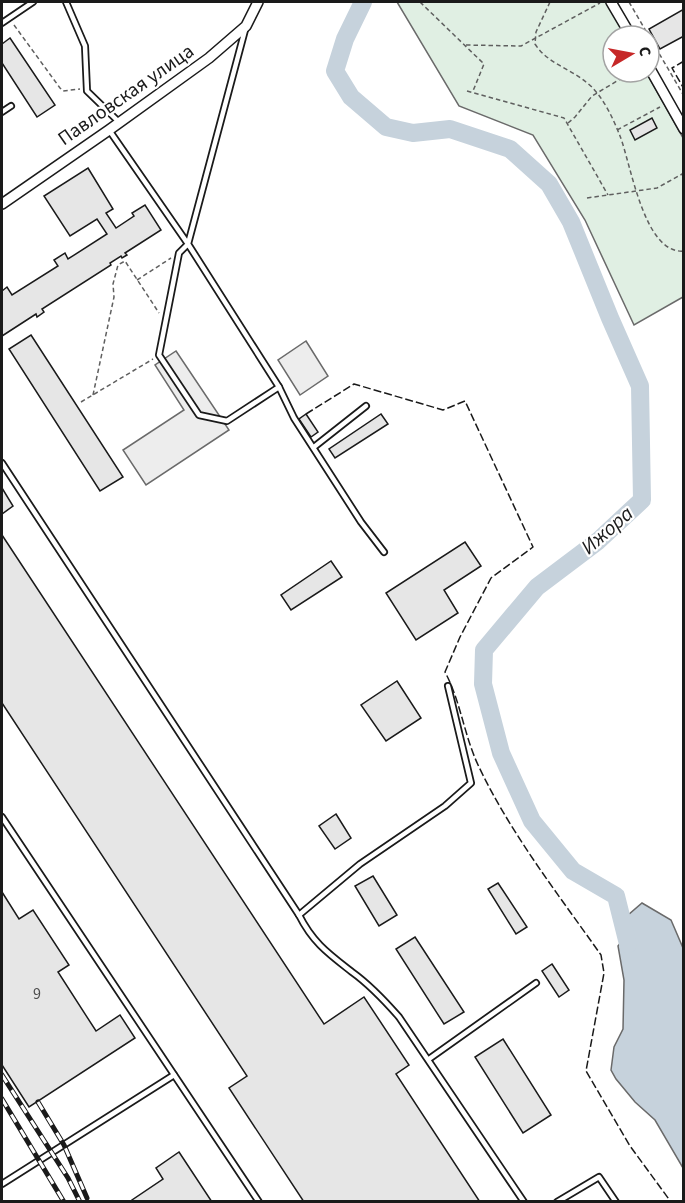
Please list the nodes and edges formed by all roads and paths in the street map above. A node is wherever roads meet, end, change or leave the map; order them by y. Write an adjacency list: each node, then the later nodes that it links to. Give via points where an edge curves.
1 (33, 2): 9 (lane)
2 (66, 2): 17 (lane, via 85,46)
3 (258, 2): 12 (street, Павловская улица)
4 (420, 2): 14 (path)
5 (550, 2): 13 (path)
6 (604, 2): 13 (path)
7 (611, 2): 11 (street)
8 (629, 2): 21 (path)
9 (9, 17): 10 (lane); 17 (path, via 63,91)
10 (2, 23)
11 (624, 24)
12 (246, 26): 25 (street, Павловская улица); 35 (lane)
13 (534, 38): 14 (path, via 521,46); 20 (path, via 536,47 546,56 584,80)
14 (466, 45): 19 (path, via 484,63)
15 (611, 84): 20 (path)
16 (659, 84): 22 (street)
17 (87, 91): 25 (lane)
18 (467, 91): 19 (path)
19 (472, 92): 26 (path, via 564,118)
20 (596, 93): 26 (path); 29 (path)
21 (684, 96)
22 (669, 102): 27 (street); 29 (path)
23 (11, 106): 24 (lane)
24 (2, 112)
25 (120, 123): 28 (street, Павловская улица)
26 (567, 123): 32 (path)
27 (684, 129)
28 (109, 130): 34 (street, Павловская улица); 35 (lane)
29 (617, 130): 31 (path)
30 (684, 172): 31 (path, via 657,189)
31 (637, 191): 32 (path); 36 (path, via 645,218 664,244 671,250)
32 (608, 195): 33 (path)
33 (586, 198)
34 (2, 204)
35 (188, 244): 37 (lane); 41 (lane)
36 (684, 251)
37 (179, 253): 38 (path); 39 (lane)
38 (137, 280): 39 (path); 42 (path, via 124,261 118,265)
39 (165, 322): 40 (lane)
40 (159, 355): 41 (lane, via 199,415 227,421); 42 (path)
41 (279, 387): 45 (lane)
42 (93, 395): 43 (path)
43 (81, 402)
44 (366, 406): 45 (lane)
45 (314, 447): 47 (lane)
46 (2, 463): 50 (lane)
47 (384, 552)
48 (448, 686): 50 (lane, via 471,783 445,806 360,864)
49 (2, 816): 53 (lane)
50 (299, 915): 52 (lane, via 308,933 330,956 381,996)
51 (536, 983): 52 (lane)
52 (429, 1059): 56 (lane)
53 (174, 1075): 54 (lane); 55 (lane)
54 (2, 1184)
55 (259, 1202)
56 (524, 1202)
57 (557, 1202): 58 (lane, via 599,1177)
58 (616, 1202)

